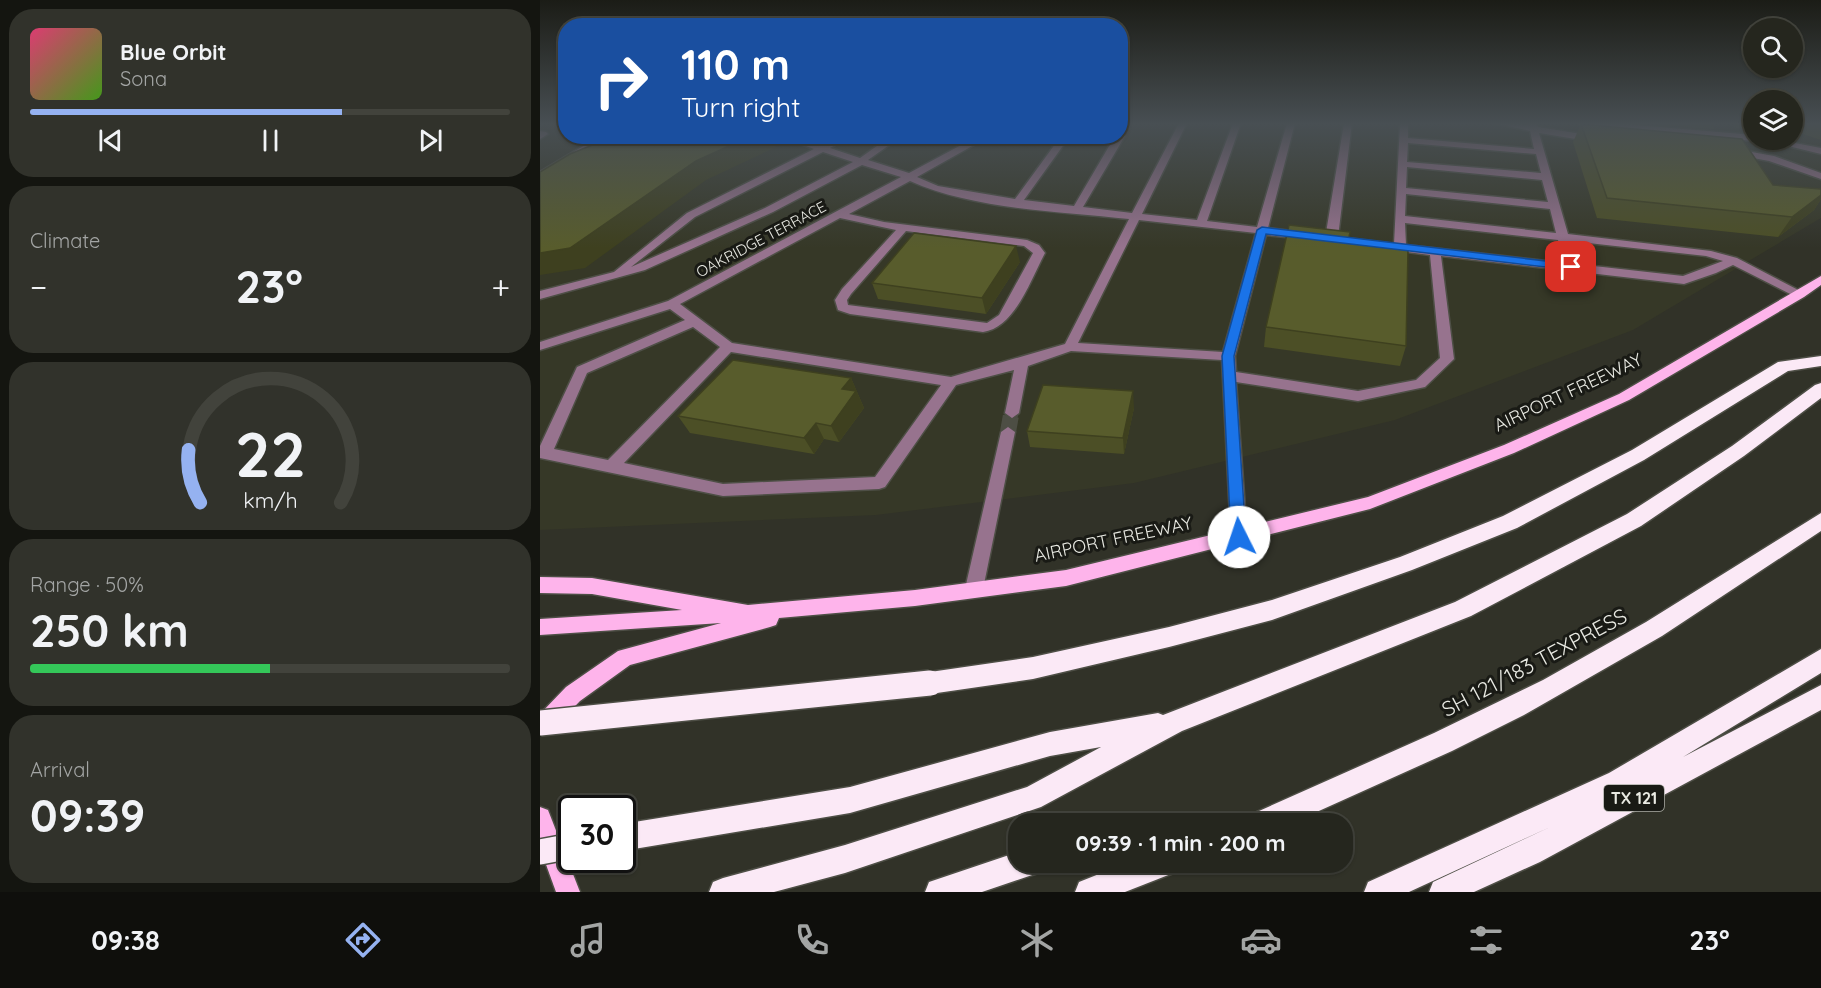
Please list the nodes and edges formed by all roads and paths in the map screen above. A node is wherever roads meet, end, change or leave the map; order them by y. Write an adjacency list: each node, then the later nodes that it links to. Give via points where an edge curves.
1 (1402, 164): 20 (street)
2 (559, 165): 16 (street)
3 (795, 165): 36 (street, via 691,215)
4 (856, 165): 36 (street, via 759,215 641,268)
5 (870, 165): 17 (street)
6 (933, 165): 17 (street, OAKRIDGE TERRACE)
7 (1045, 165): 21 (street)
8 (1104, 165): 23 (street)
9 (1162, 165): 25 (street)
10 (1222, 165): 27 (street)
11 (1280, 165): 29 (street)
12 (1342, 165): 31 (street)
13 (1409, 165): 18 (street)
14 (1544, 165): 18 (street)
15 (1788, 165): 19 (street)
16 (540, 176)
17 (910, 177): 21 (street, via 935,188); 24 (street, OAKRIDGE TERRACE)
18 (1547, 177): 22 (street)
19 (1821, 177)
20 (1401, 190): 22 (street); 26 (street)
21 (1017, 203): 23 (street)
22 (1554, 206): 30 (street)
23 (1077, 209): 25 (street)
24 (840, 216): 28 (street); 40 (street, OAKRIDGE TERRACE)
25 (1137, 216): 27 (street); 44 (street)
26 (1401, 219): 30 (street); 32 (street)
27 (1200, 223): 29 (street)
28 (904, 227): 28 (street, via 1027,243 1039,253 1004,317 991,327 842,307 846,291)
29 (1262, 230): 31 (street); 45 (street)
30 (1562, 237): 34 (street, via 1707,253); 35 (street)
31 (1332, 239): 32 (street)
32 (1400, 248): 33 (street)
33 (1435, 252): 35 (street); 48 (street, via 1447,358 1420,384 1358,396)
34 (1732, 260): 35 (street, via 1684,280); 38 (street)
35 (1571, 267)
36 (614, 275): 39 (street)
37 (1821, 280): 38 (main road, AIRPORT FREEWAY)
38 (1800, 294): 56 (main road, AIRPORT FREEWAY, via 1624,398 1509,449 1370,503)
39 (540, 295)
40 (672, 304): 41 (street); 42 (street, OAKRIDGE TERRACE)
41 (695, 321): 43 (street); 53 (street, via 582,370)
42 (540, 346)
43 (728, 347): 49 (street); 54 (street)
44 (1070, 347): 45 (street); 47 (street)
45 (1228, 356): 48 (street)
46 (1821, 361): 65 (highway, bridge, via 1784,366 1618,466 1510,522 1272,610 1033,668 930,683)
47 (1022, 363): 49 (street); 51 (street)
48 (1229, 376): 56 (street)
49 (951, 382): 54 (street, via 879,483 723,490)
50 (1821, 389): 64 (highway, via 1738,451 1634,520 1463,609)
51 (1012, 413)
52 (1008, 432): 58 (street)
53 (543, 452): 54 (street)
54 (612, 466)
55 (1821, 521): 67 (highway, SH 121/183 TEXPRESS, via 1706,598 1550,689)
56 (1239, 537): 58 (main road, AIRPORT FREEWAY, via 1066,578)
57 (540, 585): 60 (main road, AIRPORT FREEWAY, via 592,586)
58 (974, 589): 59 (main road, AIRPORT FREEWAY)
59 (819, 607): 60 (main road, AIRPORT FREEWAY); 66 (main road, via 625,657 573,694)
60 (748, 613): 61 (main road)
61 (540, 627)
62 (1821, 660): 78 (highway, via 1618,782)
63 (1821, 697): 79 (highway, TX 121, via 1530,852)
64 (1174, 722): 69 (highway, via 1050,744 850,800); 75 (highway, via 1032,798 845,859)
65 (540, 723)
66 (540, 729)
67 (1284, 813)
68 (540, 818): 74 (main road)
69 (636, 836)
70 (558, 849): 71 (highway, bridge)
71 (540, 852)
72 (1008, 870): 76 (highway)
73 (1138, 873): 77 (highway)
74 (568, 892)
75 (723, 892)
76 (939, 892)
77 (1089, 892)
78 (1378, 892)
79 (1443, 892)

